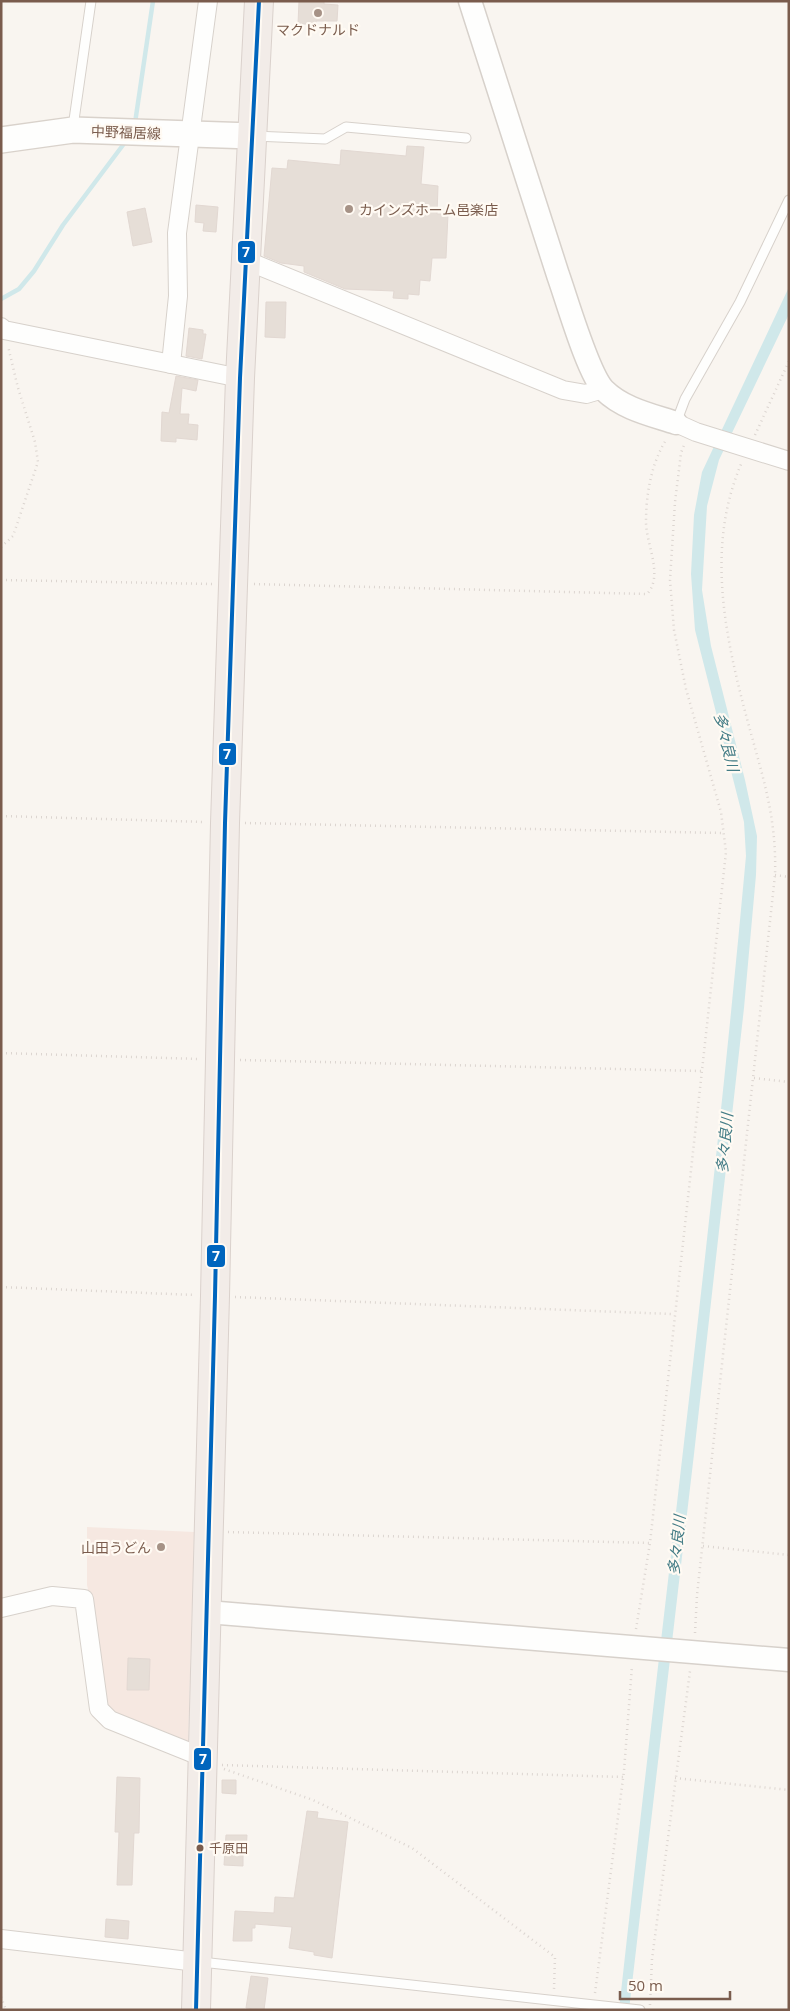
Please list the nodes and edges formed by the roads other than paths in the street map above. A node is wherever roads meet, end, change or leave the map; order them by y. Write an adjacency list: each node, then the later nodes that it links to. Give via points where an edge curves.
1 (91, 1): 5 (lane)
2 (208, 1): 6 (street)
3 (259, 1): 7 (highway)
4 (470, 1): 15 (street, via 569,308 593,372)
5 (73, 130): 6 (main road, 中野福居線); 9 (main road, 中野福居線)
6 (191, 134): 7 (main road, 中野福居線); 13 (street, via 177,234 178,296)
7 (252, 136): 8 (lane, via 325,140 346,128); 11 (highway)
8 (466, 138)
9 (1, 140)
10 (789, 200): 16 (lane, via 740,302 685,399)
11 (245, 260): 14 (highway); 15 (street, via 563,390 586,394)
12 (2, 328): 13 (street)
13 (171, 364): 14 (street)
14 (240, 378): 19 (highway, via 225,823)
15 (603, 389): 16 (street, via 616,400 639,411)
16 (687, 428): 17 (street)
17 (789, 461)
18 (1, 1608): 21 (street, via 52,1596 84,1599 99,1709 110,1720)
19 (207, 1612): 20 (street); 21 (highway)
20 (789, 1660)
21 (202, 1762): 23 (highway)
22 (1, 1939): 23 (street)
23 (197, 1962): 24 (highway); 25 (lane)
24 (196, 2010)
25 (640, 2010)

